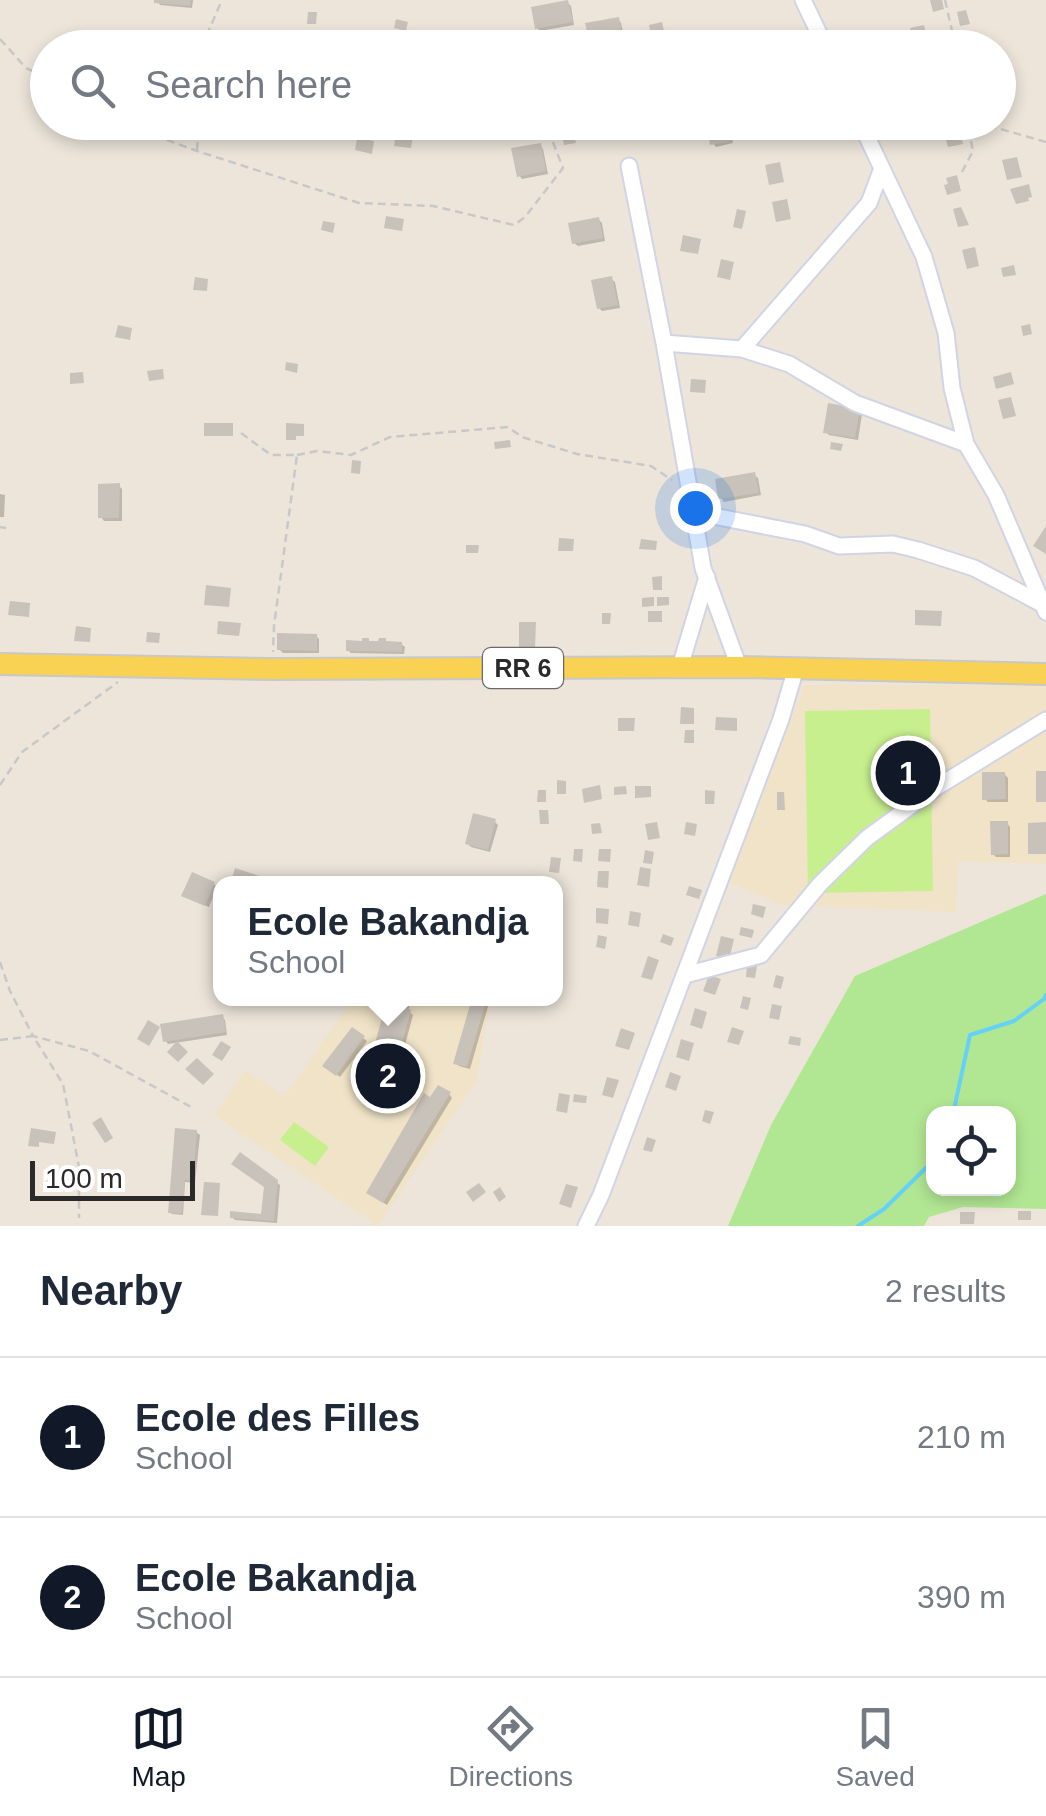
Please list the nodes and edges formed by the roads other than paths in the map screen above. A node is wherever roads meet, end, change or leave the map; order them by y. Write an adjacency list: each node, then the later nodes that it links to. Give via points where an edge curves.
1 (802, 0): 2 (street)
2 (817, 30)
3 (868, 140): 5 (street)
4 (630, 166): 6 (street)
5 (882, 171): 7 (street, via 869,203); 8 (street, via 924,257)
6 (664, 343): 7 (street); 9 (street)
7 (742, 349): 8 (street, via 788,364 854,403)
8 (966, 444): 11 (street, via 996,495)
9 (693, 512): 10 (street); 11 (street, via 840,546 918,550 990,575)
10 (707, 577): 13 (street); 14 (street)
11 (1044, 609)
12 (0, 664): 14 (main road, RR 6)
13 (739, 667): 14 (main road, RR 6); 15 (main road, RR 6)
14 (680, 668)
15 (796, 668): 16 (main road, RR 6); 18 (street)
16 (1046, 674)
17 (1046, 720): 18 (street, via 867,838 761,955)
18 (684, 975): 19 (street)
19 (586, 1226)

